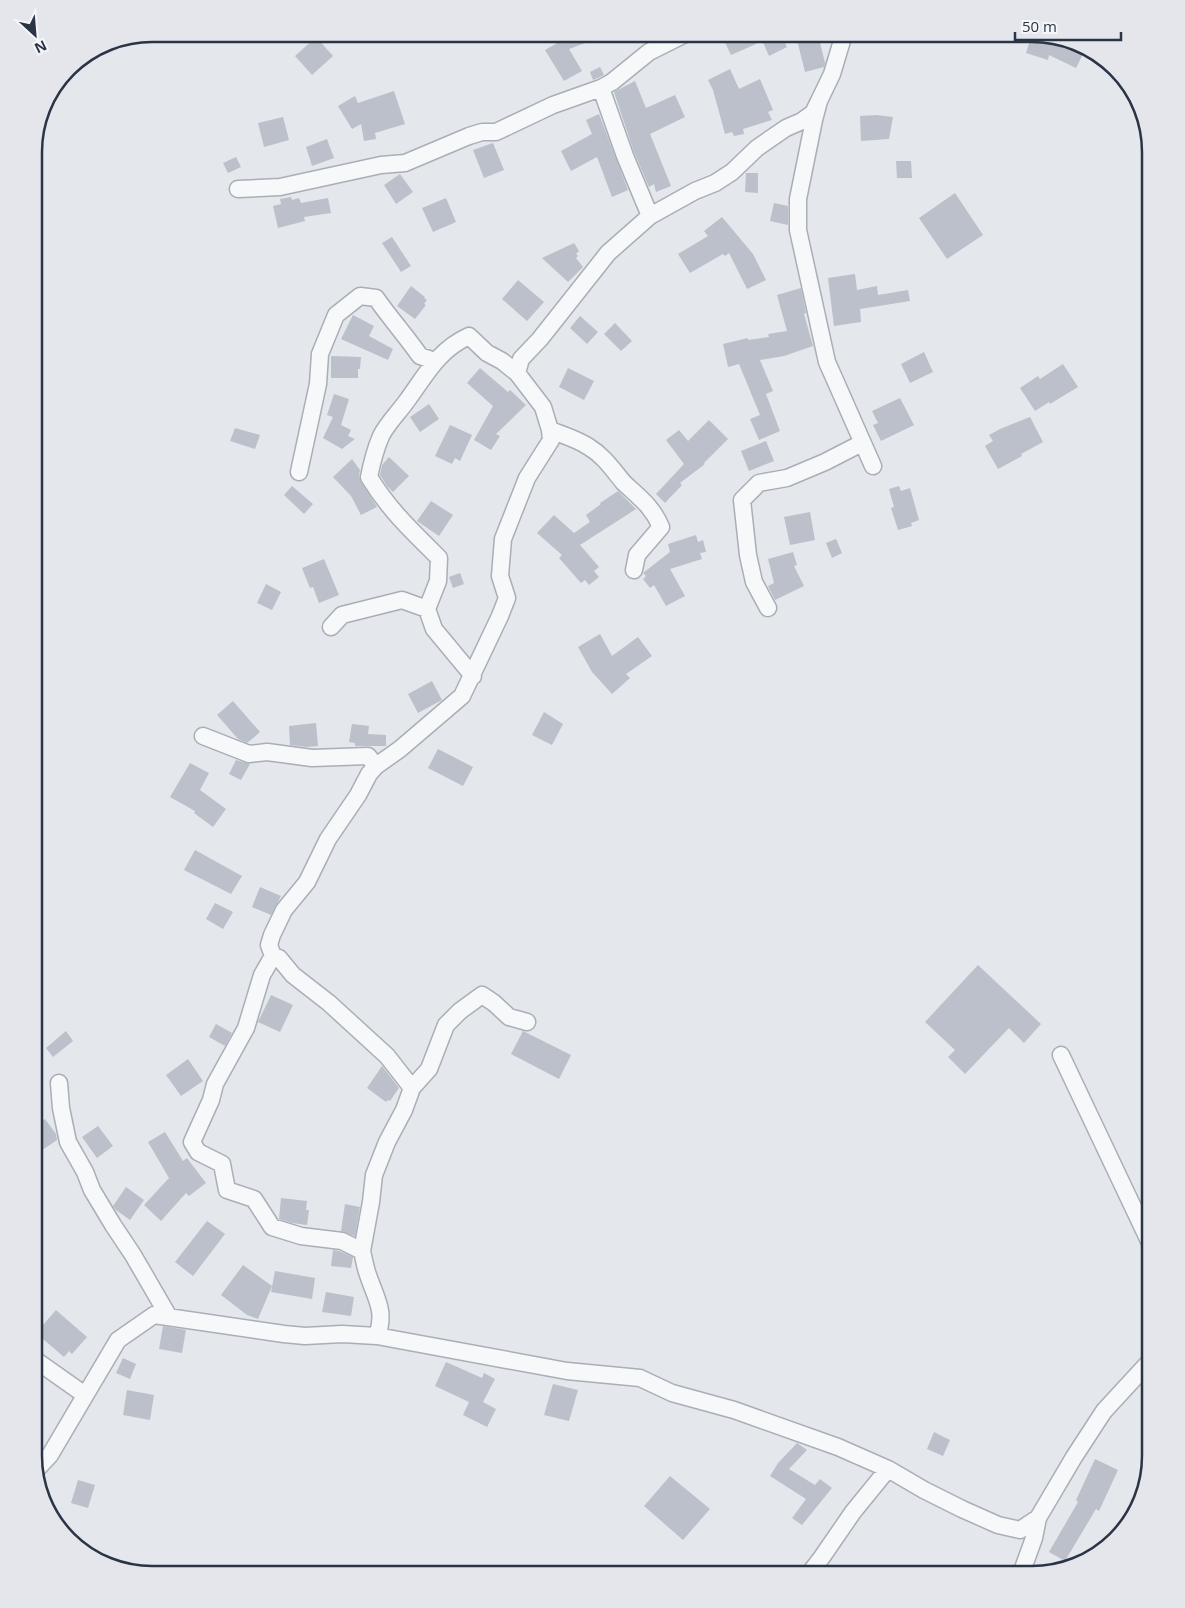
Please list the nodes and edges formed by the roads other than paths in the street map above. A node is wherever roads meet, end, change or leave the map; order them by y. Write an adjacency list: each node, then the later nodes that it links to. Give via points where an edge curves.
1 (668, 43): 3 (street, via 650,52)
2 (841, 43): 4 (street)
3 (602, 88): 5 (street, via 553,105 496,132 469,136 405,163 381,165 280,187); 6 (street)
4 (819, 101): 6 (street, via 813,113 757,148 716,183); 10 (street, via 798,199 798,230 827,362)
5 (238, 189)
6 (650, 216): 8 (street, via 608,253 540,339 520,359)
7 (435, 361): 8 (street, via 456,342 469,336); 12 (street, via 420,356 376,298 360,296 342,310 336,315 320,354 318,384); 15 (street, via 382,434 372,457 369,477 404,524 440,558 438,581)
8 (517, 373): 9 (street, via 543,407)
9 (550, 430): 13 (street, via 589,447 603,458 656,516 661,527 636,555); 17 (street, via 551,440 527,478 503,539 500,576 506,598)
10 (862, 443): 11 (street); 14 (street, via 787,478 759,484 742,500 754,582)
11 (873, 466)
12 (299, 472)
13 (634, 570)
14 (768, 608)
15 (427, 609): 16 (street, via 402,600 342,615); 17 (street, via 434,629)
16 (331, 627)
17 (473, 676): 19 (street, via 462,696)
18 (203, 736): 19 (street, via 249,754 267,752 312,758 368,756)
19 (376, 766): 20 (street, via 328,839 307,882 284,910 269,945)
20 (273, 956): 24 (street, via 387,1056); 26 (street, via 262,975 246,1028 215,1084 192,1142 198,1152 222,1164 228,1190 254,1199 272,1227 301,1236 342,1241)
21 (527, 1022): 24 (street, via 509,1017 482,995 446,1025 429,1069)
22 (1061, 1055): 25 (street)
23 (59, 1083): 27 (street, via 68,1142 92,1190)
24 (412, 1088): 26 (street, via 374,1175)
25 (1142, 1226)
26 (362, 1251): 28 (street, via 382,1315)
27 (169, 1317): 28 (street, via 284,1334); 31 (street, via 154,1315 118,1340)
28 (376, 1336): 33 (street, via 567,1371 640,1378 672,1393 796,1431)
29 (42, 1364): 31 (street)
30 (1142, 1370): 34 (street, via 1104,1411)
31 (85, 1395): 32 (street)
32 (43, 1463)
33 (888, 1470): 34 (street, via 955,1506 998,1524 1020,1530); 35 (street)
34 (1038, 1518): 36 (street)
35 (815, 1566)
36 (1024, 1566)

